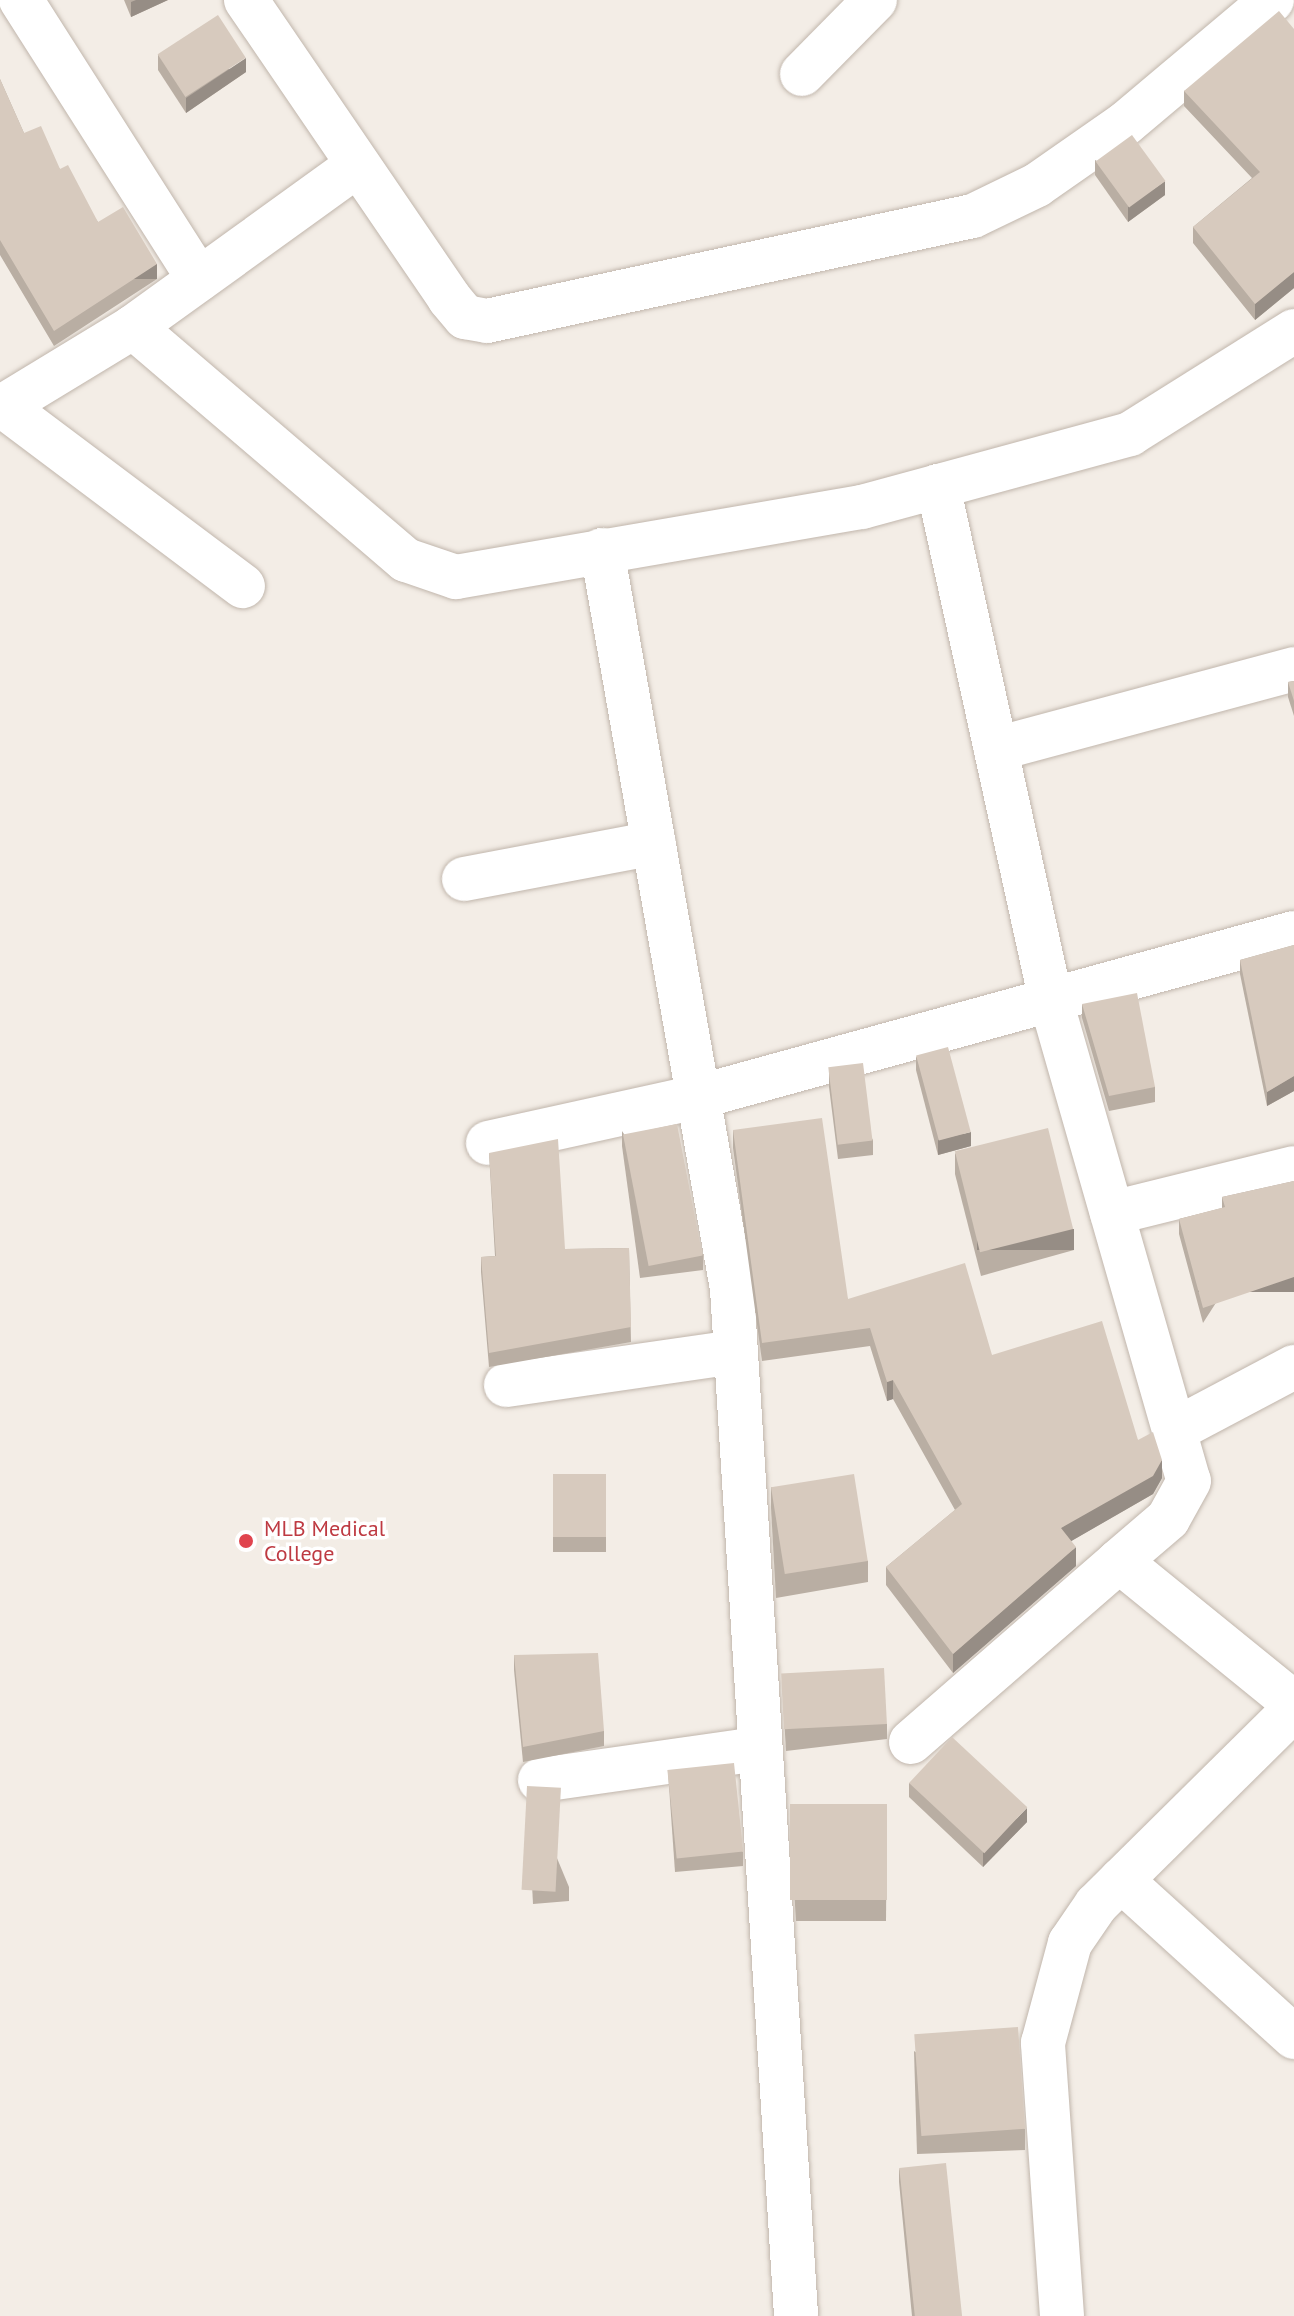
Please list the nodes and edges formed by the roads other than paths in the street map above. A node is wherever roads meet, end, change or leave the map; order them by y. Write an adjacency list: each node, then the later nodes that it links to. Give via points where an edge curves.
1 (21, 0): 7 (street)
2 (875, 0): 5 (street)
3 (1272, 0): 6 (street, via 1126,123 1037,185 973,216 487,321 465,317)
4 (259, 5): 6 (street)
5 (802, 74)
6 (358, 165): 7 (street)
7 (199, 279): 8 (street)
8 (133, 327): 10 (street); 12 (street, via 406,560 435,574 456,577)
9 (1294, 331): 11 (street, via 1130,434)
10 (2, 407): 13 (street)
11 (938, 486): 12 (street, via 862,507); 15 (street)
12 (602, 550): 16 (street)
13 (243, 586)
14 (1294, 669): 15 (street)
15 (996, 749): 19 (street)
16 (654, 843): 17 (street); 20 (street)
17 (464, 879)
18 (1294, 933): 19 (street)
19 (1051, 1001): 20 (street); 23 (street)
20 (698, 1097): 21 (street); 24 (street, via 732,1289)
21 (488, 1143)
22 (1294, 1168): 23 (street)
23 (1112, 1213): 27 (street)
24 (734, 1352): 26 (street); 31 (street)
25 (1294, 1367): 27 (street)
26 (506, 1385)
27 (1175, 1430): 28 (street, via 1189,1481 1184,1499)
28 (1119, 1561): 29 (street); 30 (street)
29 (1294, 1706): 33 (street)
30 (911, 1742)
31 (758, 1749): 32 (street); 35 (street)
32 (540, 1780)
33 (1121, 1880): 34 (street); 36 (street, via 1070,1943 1043,2043)
34 (1294, 2037)
35 (796, 2316)
36 (1062, 2316)

